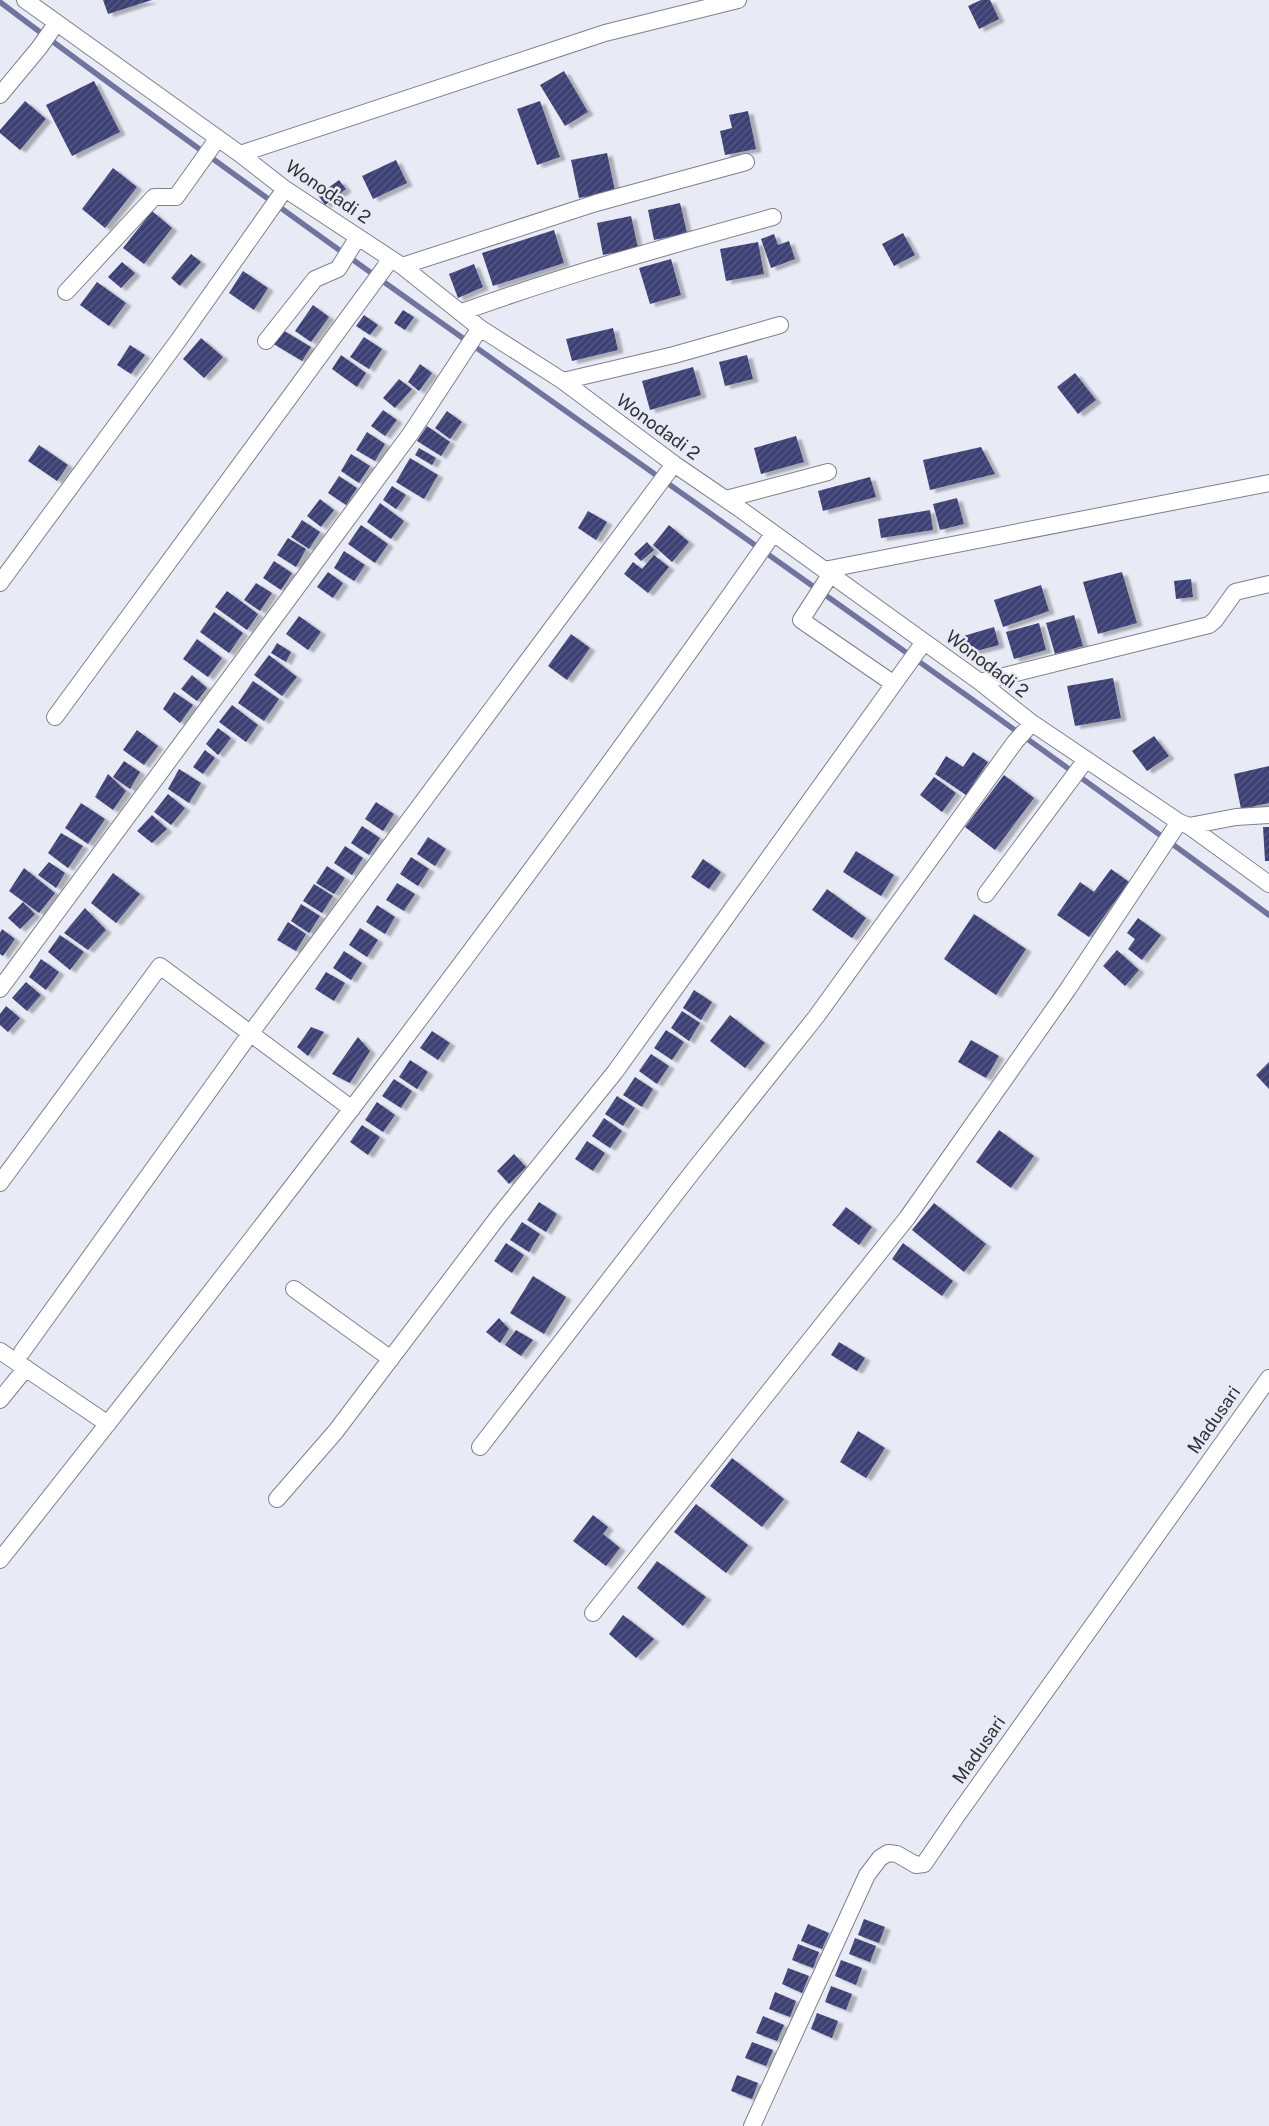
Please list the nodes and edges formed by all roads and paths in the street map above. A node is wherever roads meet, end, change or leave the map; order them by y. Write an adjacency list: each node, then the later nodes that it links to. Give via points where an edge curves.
1 (25, 0): 3 (street, Wonodadi 2)
2 (738, 0): 6 (street, via 605,33)
3 (53, 29): 4 (street); 5 (street, Wonodadi 2)
4 (0, 95)
5 (210, 149): 6 (street, Wonodadi 2); 12 (street, via 176,197 154,197)
6 (240, 154): 8 (street, Wonodadi 2)
7 (746, 162): 11 (street, via 596,203)
8 (278, 199): 10 (street, Wonodadi 2); 24 (street)
9 (773, 217): 13 (street, via 540,283)
10 (358, 237): 11 (street, Wonodadi 2); 16 (street, via 338,269 316,279)
11 (392, 265): 13 (street, Wonodadi 2); 29 (street, via 375,283)
12 (66, 292)
13 (462, 312): 15 (street, Wonodadi 2)
14 (780, 326): 17 (street)
15 (478, 332): 17 (street, Wonodadi 2); 36 (street, via 411,433)
16 (266, 342)
17 (563, 382): 19 (street, Wonodadi 2)
18 (828, 472): 21 (street)
19 (666, 476): 21 (street, Wonodadi 2); 37 (street)
20 (1269, 483): 23 (street)
21 (726, 499): 22 (street, Wonodadi 2)
22 (766, 544): 23 (street, Wonodadi 2); 38 (street, via 596,783)
23 (826, 577): 26 (street, Wonodadi 2); 28 (street, via 801,620)
24 (0, 583)
25 (1269, 584): 27 (street, via 1235,592 1209,626)
26 (921, 646): 27 (street, Wonodadi 2); 28 (street)
27 (980, 682): 30 (street, Wonodadi 2)
28 (894, 684): 42 (street, via 615,1072 498,1217)
29 (55, 717)
30 (1024, 732): 31 (street, Wonodadi 2); 47 (street, via 816,1017)
31 (1078, 770): 33 (street, Wonodadi 2); 35 (street)
32 (1269, 815): 33 (street, via 1236,817)
33 (1176, 831): 34 (street, Wonodadi 2); 50 (street, via 907,1218)
34 (1269, 884)
35 (986, 894)
36 (0, 989)
37 (250, 1034): 38 (street); 39 (street, via 160,966); 43 (street)
38 (352, 1109): 46 (street)
39 (0, 1182)
40 (294, 1289): 42 (street)
41 (0, 1351): 43 (street)
42 (391, 1359): 48 (street, via 336,1431)
43 (24, 1360): 45 (street); 46 (street)
44 (1269, 1378): 51 (street, Madusari, via 924,1864 916,1866 897,1854 888,1853 880,1858 868,1875)
45 (0, 1400)
46 (108, 1424): 49 (street)
47 (480, 1447)
48 (277, 1499)
49 (0, 1560)
50 (593, 1613)
51 (752, 2126)

